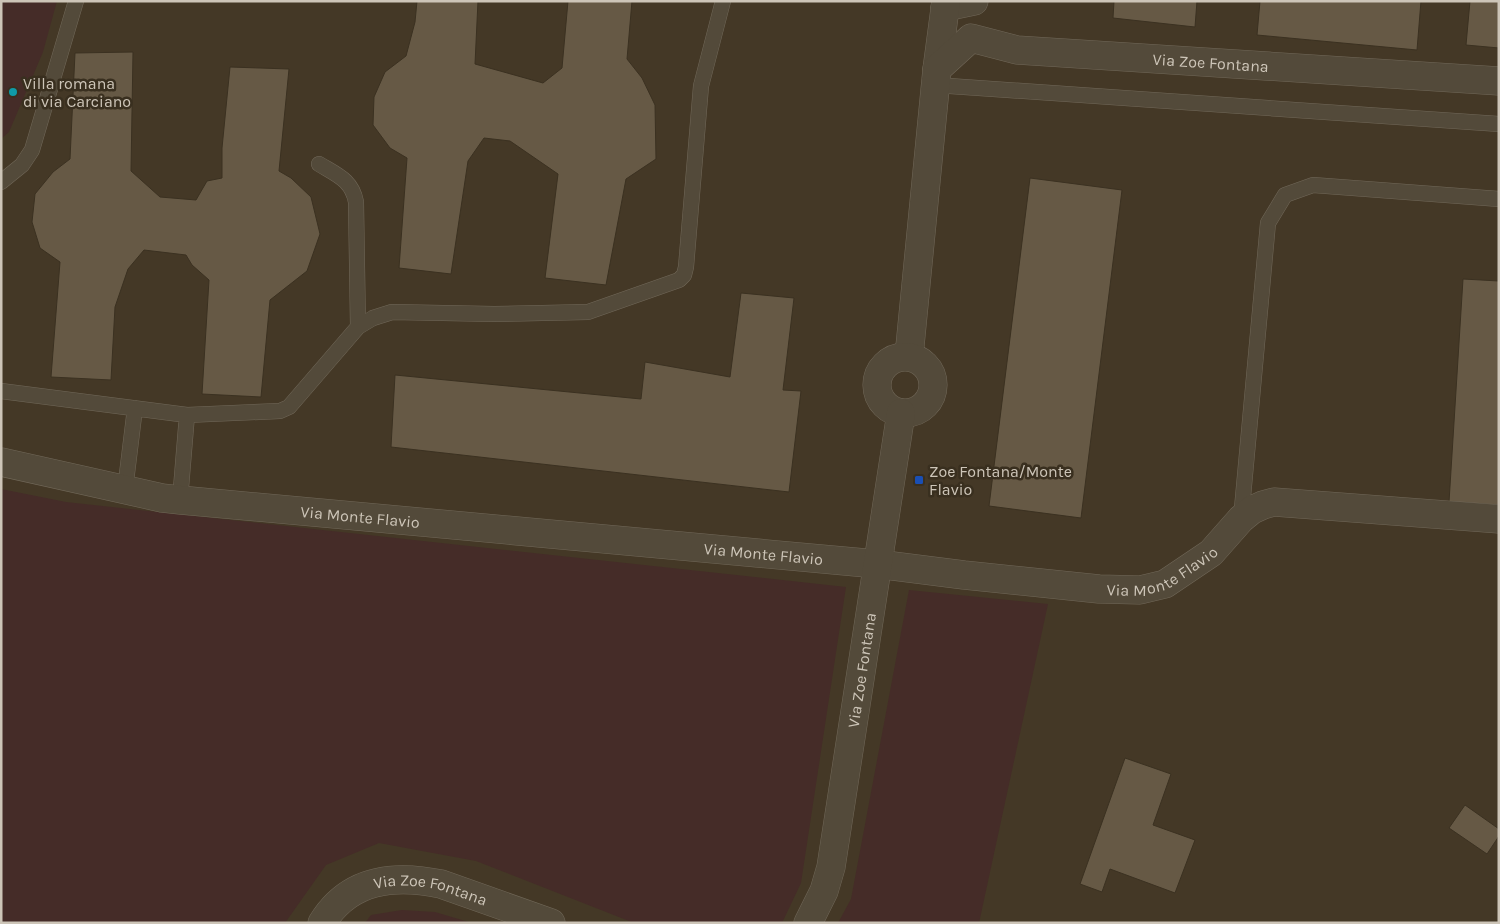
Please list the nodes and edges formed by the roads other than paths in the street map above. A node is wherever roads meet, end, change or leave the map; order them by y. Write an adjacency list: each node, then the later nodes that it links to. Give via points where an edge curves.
1 (76, 1): 9 (lane, via 32,150 22,165)
2 (723, 1): 11 (lane, via 701,86 686,267 679,280 588,312 392,312 373,318)
3 (974, 1): 4 (street)
4 (946, 4): 5 (street)
5 (936, 77): 6 (street, Via Zoe Fontana, via 970,38 1017,50); 7 (lane); 12 (street)
6 (1499, 82)
7 (1499, 124)
8 (319, 164): 11 (lane, via 346,181 354,191)
9 (1, 182)
10 (1499, 199): 20 (lane, via 1313,186 1285,195 1268,223)
11 (358, 328): 16 (lane, via 289,407 280,411)
12 (909, 356): 15 (street, via 900,356 885,364 877,380 877,389 885,405); 15 (street, via 918,359 931,371 934,388 931,397 919,410)
13 (1, 391): 14 (lane)
14 (135, 408): 16 (lane); 18 (lane)
15 (901, 413): 22 (street, Via Zoe Fontana)
16 (187, 415): 19 (lane)
17 (1, 462): 18 (street, Via Monte Flavio)
18 (125, 490): 19 (street, Via Monte Flavio)
19 (180, 500): 22 (street, Via Monte Flavio)
20 (1241, 519): 21 (street, Via Monte Flavio, via 1274,502); 22 (street, Via Monte Flavio, via 1211,553 1165,584 1140,590 964,576)
21 (1499, 519)
22 (877, 564): 25 (street, Via Zoe Fontana, via 831,867 824,891)
23 (322, 923): 24 (street, Via Zoe Fontana, via 340,901 358,888 404,879 441,884)
24 (551, 923)
25 (808, 923)

